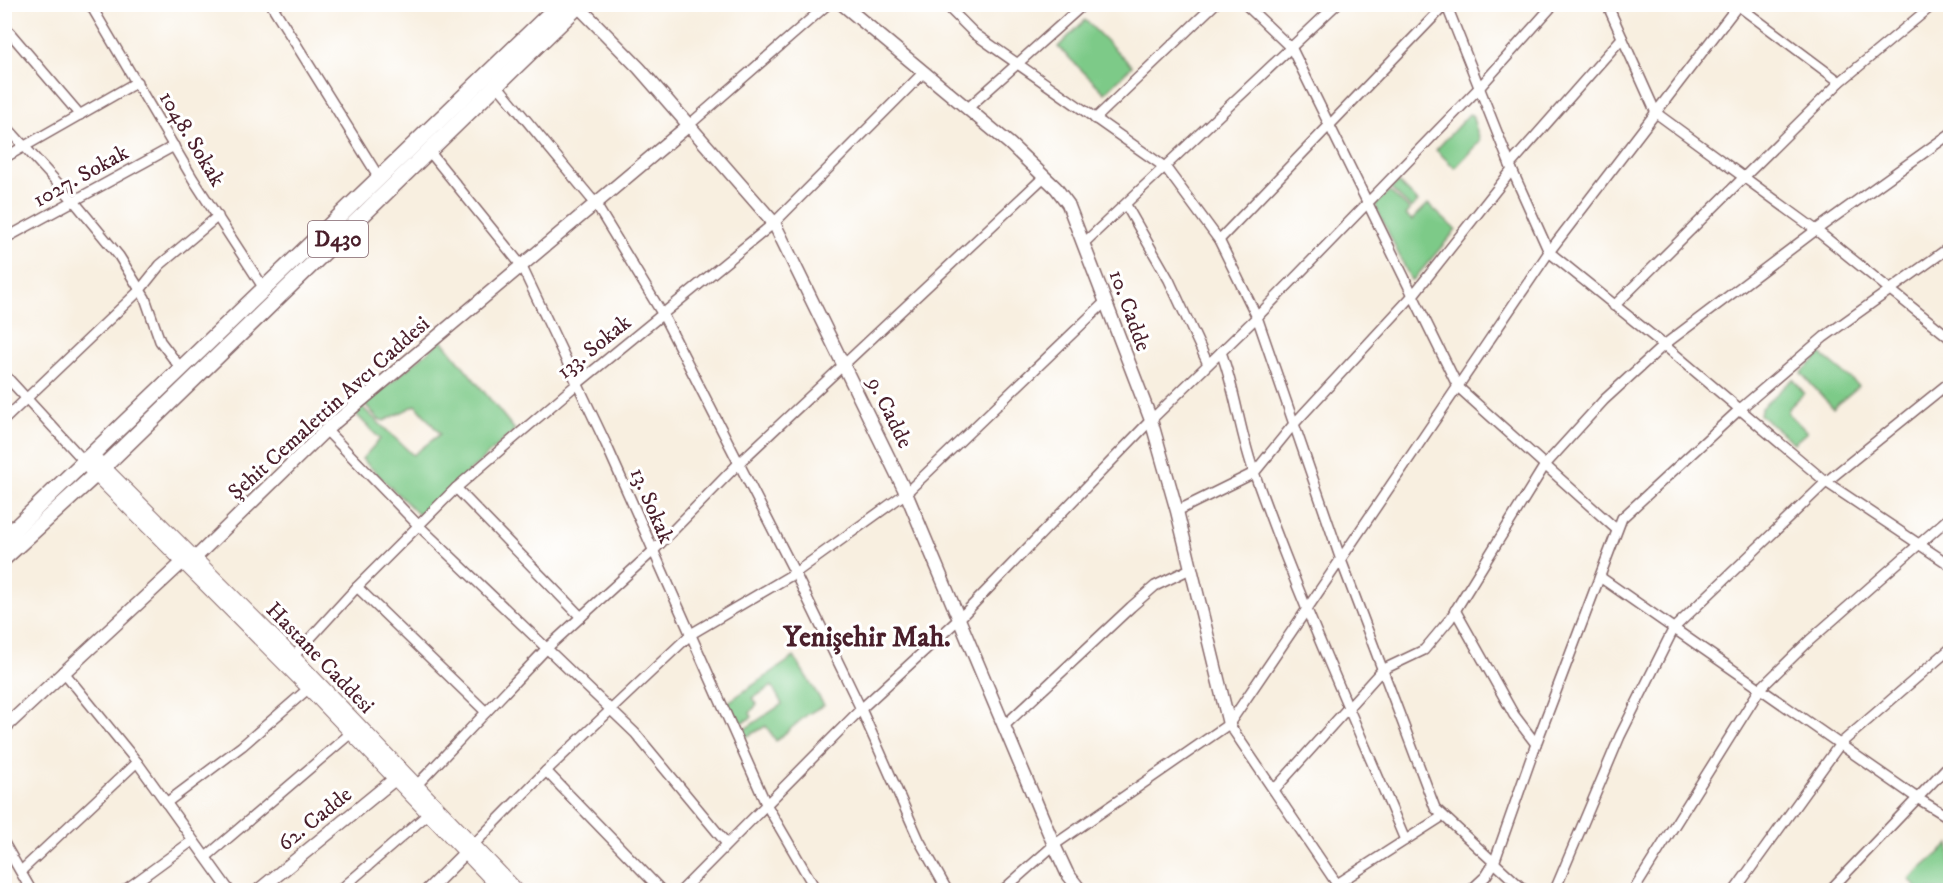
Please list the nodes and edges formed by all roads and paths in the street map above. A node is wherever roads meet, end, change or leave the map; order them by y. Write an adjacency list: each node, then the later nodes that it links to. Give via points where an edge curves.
1 (90, 4): 22 (street, 1048. Sokak)
2 (271, 4): 42 (street)
3 (560, 4): 42 (highway, D430)
4 (828, 4): 32 (street)
5 (842, 4): 21 (street, 10. Cadde)
6 (954, 4): 20 (street, via 953,15)
7 (1084, 4): 20 (street)
8 (1215, 4): 29 (street)
9 (1245, 4): 19 (street)
10 (1337, 4): 19 (street)
11 (1446, 4): 25 (street); 31 (street)
12 (1554, 4): 25 (street)
13 (1607, 4): 18 (street)
14 (1934, 4): 23 (street)
15 (579, 5): 24 (highway, D430); 32 (street, 9. Cadde)
16 (1737, 5): 23 (street); 27 (street)
17 (4, 26): 28 (street)
18 (1622, 38): 27 (street); 39 (street)
19 (1292, 49): 31 (street); 38 (street)
20 (1016, 64): 26 (street); 29 (street)
21 (924, 72): 26 (street, 10. Cadde); 48 (street, 133. Sokak)
22 (137, 82): 28 (street); 34 (street, 1048. Sokak)
23 (1840, 82): 41 (street)
24 (497, 85): 36 (highway, D430); 45 (street)
25 (1479, 88): 39 (street); 44 (street)
26 (968, 108): 40 (street, 10. Cadde)
27 (1656, 113): 41 (street); 54 (street)
28 (80, 115): 35 (street)
29 (1095, 119): 38 (street)
30 (4, 124): 35 (street)
31 (1331, 124): 44 (street); 51 (street)
32 (689, 125): 45 (street, Şehit Cemalettin Avcı Caddesi); 48 (street, 9. Cadde)
33 (1950, 134): 49 (street)
34 (174, 146): 43 (street, 1027. Sokak); 47 (street, 1048. Sokak)
35 (25, 147): 37 (street); 43 (street)
36 (429, 151): 55 (street, 13. Sokak); 83 (highway, D430)
37 (4, 158)
38 (1166, 168): 46 (street); 51 (street)
39 (1511, 168): 54 (street); 59 (street)
40 (1045, 176): 52 (street, 10. Cadde, via 1068,204); 68 (street)
41 (1743, 178): 49 (street); 61 (street)
42 (380, 179): 57 (highway, D430)
43 (73, 200): 50 (street, 1027. Sokak); 56 (street, via 119,256)
44 (1367, 202): 59 (street); 63 (street)
45 (595, 203): 55 (street, Şehit Cemalettin Avcı Caddesi); 62 (street)
46 (1126, 205): 52 (street); 67 (street, via 1169,280)
47 (218, 216): 56 (street, via 160,265); 57 (street, 1048. Sokak)
48 (774, 223): 62 (street, 133. Sokak); 68 (street, 9. Cadde)
49 (1816, 230): 58 (street); 65 (street)
50 (4, 239)
51 (1219, 240): 63 (street)
52 (1084, 243): 60 (street, 10. Cadde)
53 (1950, 247): 58 (street)
54 (1550, 252): 61 (street); 73 (street)
55 (521, 265): 72 (street, 13. Sokak); 79 (street, Şehit Cemalettin Avcı Caddesi)
56 (140, 290): 69 (street, via 160,340); 74 (street)
57 (265, 290): 69 (highway, D430)
58 (1888, 290): 64 (street); 75 (street, via 1824,337)
59 (1414, 294): 73 (street); 78 (street)
60 (1105, 302): 77 (street, 10. Cadde); 87 (street)
61 (1614, 306): 65 (street)
62 (663, 315): 72 (street, 133. Sokak); 81 (street)
63 (1257, 317): 66 (street); 78 (street)
64 (1950, 338)
65 (1665, 345): 75 (street); 82 (street, via 1604,400)
66 (1221, 352): 67 (street); 84 (street)
67 (1208, 364): 77 (street)
68 (845, 366): 81 (street); 87 (street, 9. Cadde)
69 (182, 370): 80 (highway, D430)
70 (4, 374): 74 (street)
71 (1950, 382): 85 (street)
72 (577, 384): 86 (street, 133. Sokak); 94 (street, 13. Sokak)
73 (1458, 387): 82 (street); 97 (street)
74 (27, 398): 76 (street); 80 (street)
75 (1740, 409): 85 (street); 91 (street, via 1622,518)
76 (4, 420)
77 (1151, 420): 88 (street, 10. Cadde); 106 (street)
78 (1293, 425): 84 (street); 97 (street)
79 (326, 430): 90 (street); 96 (street, Şehit Cemalettin Avcı Caddesi)
80 (88, 459): 83 (main road, Hastane Caddesi); 92 (highway, D430)
81 (740, 462): 94 (street); 100 (street)
82 (1545, 465): 91 (street); 104 (street)
83 (100, 470): 95 (highway, D430); 96 (main road, Hastane Caddesi)
84 (1254, 473): 88 (street); 103 (street)
85 (1826, 482): 93 (street); 107 (street)
86 (456, 488): 90 (street, 133. Sokak); 105 (street)
87 (906, 493): 100 (street); 106 (street, 9. Cadde)
88 (1178, 512): 99 (street, 10. Cadde)
89 (1950, 517): 93 (street)
90 (418, 525): 102 (street, 133. Sokak); 109 (street)
91 (1616, 529): 101 (street)
92 (4, 539)
93 (1919, 544): 98 (street); 115 (street)
94 (652, 552): 105 (street); 108 (street, 13. Sokak)
95 (4, 558)
96 (190, 559): 111 (main road, Hastane Caddesi); 113 (street, Şehit Cemalettin Avcı Caddesi); 114 (main road, Hastane Caddesi)
97 (1341, 560): 103 (street); 112 (street)
98 (1950, 565)
99 (1190, 569): 120 (street, 10. Cadde); 121 (street, via 1155,586)
100 (795, 573): 108 (street); 117 (street)
101 (1600, 577): 107 (street); 124 (street)
102 (357, 587): 111 (street, 133. Sokak); 119 (street)
103 (1307, 609): 116 (street); 120 (street)
104 (1455, 610): 112 (street, via 1424,650); 124 (street, via 1514,715)
105 (581, 617): 109 (street)
106 (960, 618): 117 (street); 121 (street, 9. Cadde)
107 (1674, 628): 115 (street); 164 (street, via 1620,736)
108 (691, 634): 118 (street); 134 (street, 13. Sokak)
109 (547, 648): 118 (street); 119 (street)
110 (1950, 649): 125 (street)
111 (293, 657): 130 (main road, Hastane Caddesi)
112 (1382, 670): 116 (street); 136 (street, via 1435,808)
113 (63, 671): 122 (street, Şehit Cemalettin Avcı Caddesi); 126 (street)
114 (309, 688): 123 (main road, Hastane Caddesi); 133 (street, via 242,746)
115 (1760, 689): 125 (street); 165 (street)
116 (1349, 708): 131 (street); 138 (street)
117 (861, 709): 134 (street); 159 (street, via 919,840)
118 (610, 710): 128 (street); 141 (street, via 635,734)
119 (486, 712): 130 (street)
120 (1229, 724): 131 (street); 142 (street)
121 (1004, 726): 142 (street, 9. Cadde)
122 (4, 728)
123 (351, 733): 129 (main road, Hastane Caddesi); 144 (street)
124 (1536, 744): 145 (street)
125 (1840, 744): 132 (street); 166 (street)
126 (136, 762): 133 (street); 146 (street)
127 (1950, 764): 132 (street)
128 (546, 771): 143 (street); 156 (street)
129 (396, 778): 135 (main road, Hastane Caddesi); 151 (street, 62. Cadde)
130 (416, 786): 143 (main road, Hastane Caddesi)
131 (1274, 790): 147 (street)
132 (1917, 798): 137 (street); 167 (street)
133 (166, 803): 139 (street)
134 (766, 804): 141 (street); 158 (street, 13. Sokak)
135 (428, 814): 143 (main road, Hastane Caddesi); 152 (street)
136 (1443, 816): 138 (street); 145 (street)
137 (1950, 818)
138 (1405, 840): 147 (street)
139 (192, 841): 144 (street); 149 (street)
140 (4, 843): 146 (street)
141 (727, 844): 157 (street)
142 (1054, 845): 160 (street); 161 (street, 9. Cadde)
143 (469, 848): 153 (street); 154 (main road, Hastane Caddesi); 155 (main road, Hastane Caddesi)
144 (206, 857): 150 (street)
145 (1494, 863): 162 (street); 163 (street)
146 (21, 871): 148 (street)
147 (1339, 887)
148 (31, 891)
149 (125, 891)
150 (229, 891)
151 (259, 891)
152 (340, 891)
153 (428, 891)
154 (502, 891)
155 (516, 891)
156 (661, 891)
157 (682, 891)
158 (816, 891)
159 (948, 891)
160 (1003, 891)
161 (1080, 891)
162 (1471, 891)
163 (1524, 891)
164 (1555, 891)
165 (1634, 891)
166 (1735, 891)
167 (1830, 891)

